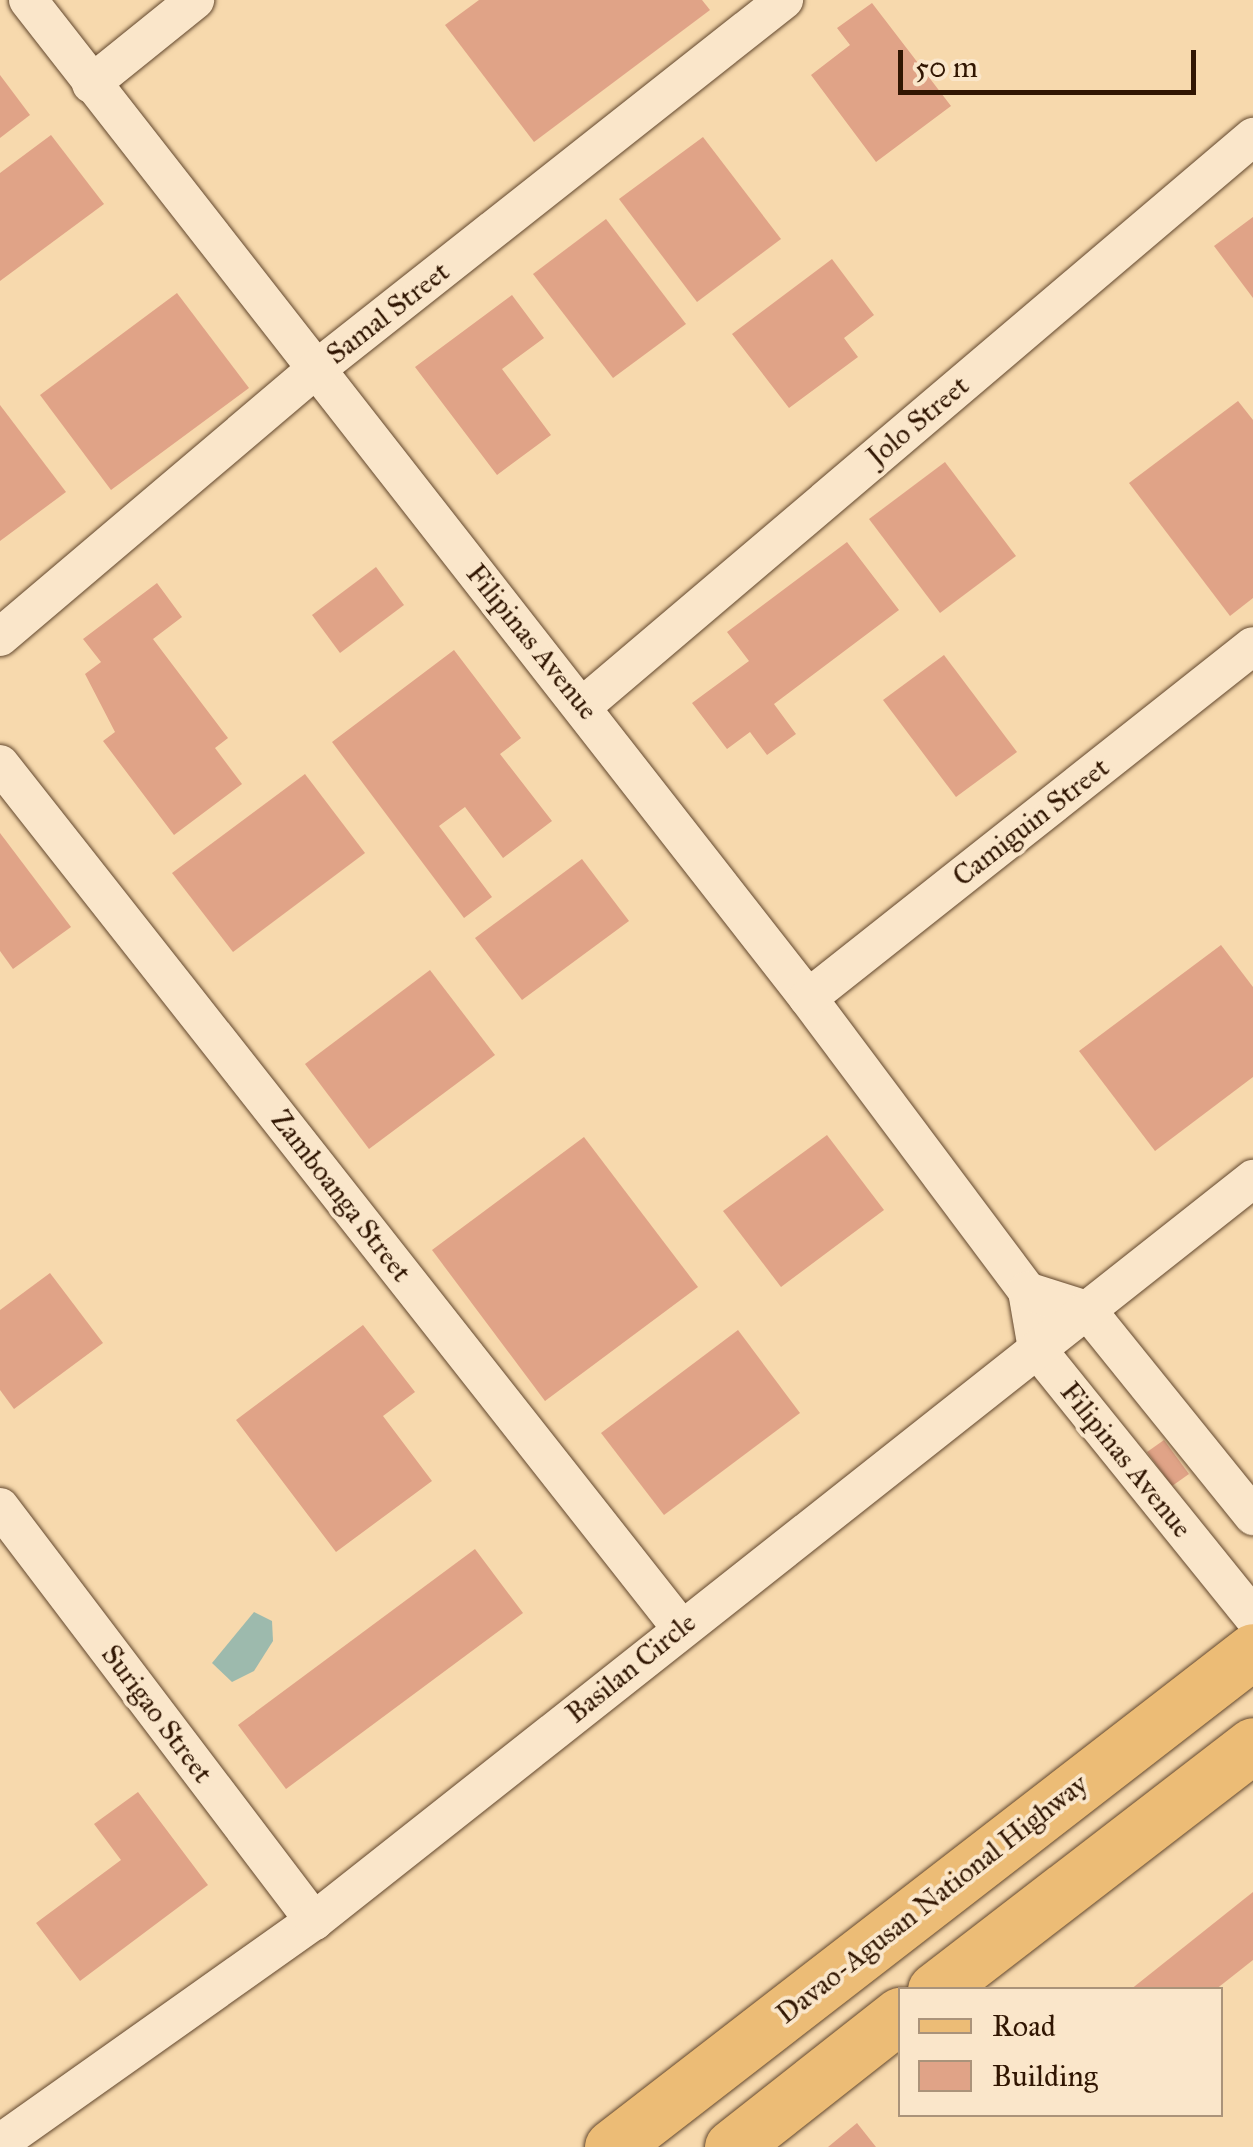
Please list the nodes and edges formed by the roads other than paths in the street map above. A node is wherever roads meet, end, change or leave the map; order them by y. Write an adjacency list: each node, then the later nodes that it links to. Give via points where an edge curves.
1 (28, 0): 4 (street, Filipinas Avenue)
2 (195, 0): 4 (street)
3 (784, 0): 6 (street, Samal Street)
4 (91, 84): 6 (street, Filipinas Avenue)
5 (1253, 137): 9 (street, Jolo Street)
6 (314, 371): 7 (street, Samal Street); 9 (street, Filipinas Avenue)
7 (0, 637)
8 (1253, 646): 11 (street, Camiguin Street)
9 (584, 705): 11 (street, Filipinas Avenue)
10 (0, 764): 19 (street, Zamboanga Street)
11 (808, 998): 13 (street, Filipinas Avenue)
12 (1253, 1179): 14 (street, Basilan Circle)
13 (1027, 1292): 14 (street); 15 (street, Filipinas Avenue)
14 (1087, 1310): 15 (street, Basilan Circle); 17 (street)
15 (1037, 1349): 18 (street, Filipinas Avenue); 19 (street, Basilan Circle)
16 (0, 1507): 22 (street, Surigao Street)
17 (1253, 1516)
18 (1253, 1616)
19 (681, 1628): 22 (street, Basilan Circle)
20 (1253, 1651): 26 (main road, Davao-Agusan National Highway)
21 (1253, 1745): 23 (main road)
22 (314, 1921): 25 (street, Basilan Circle)
23 (939, 1987)
24 (898, 2017): 27 (main road)
25 (0, 2143)
26 (612, 2147)
27 (732, 2147)

